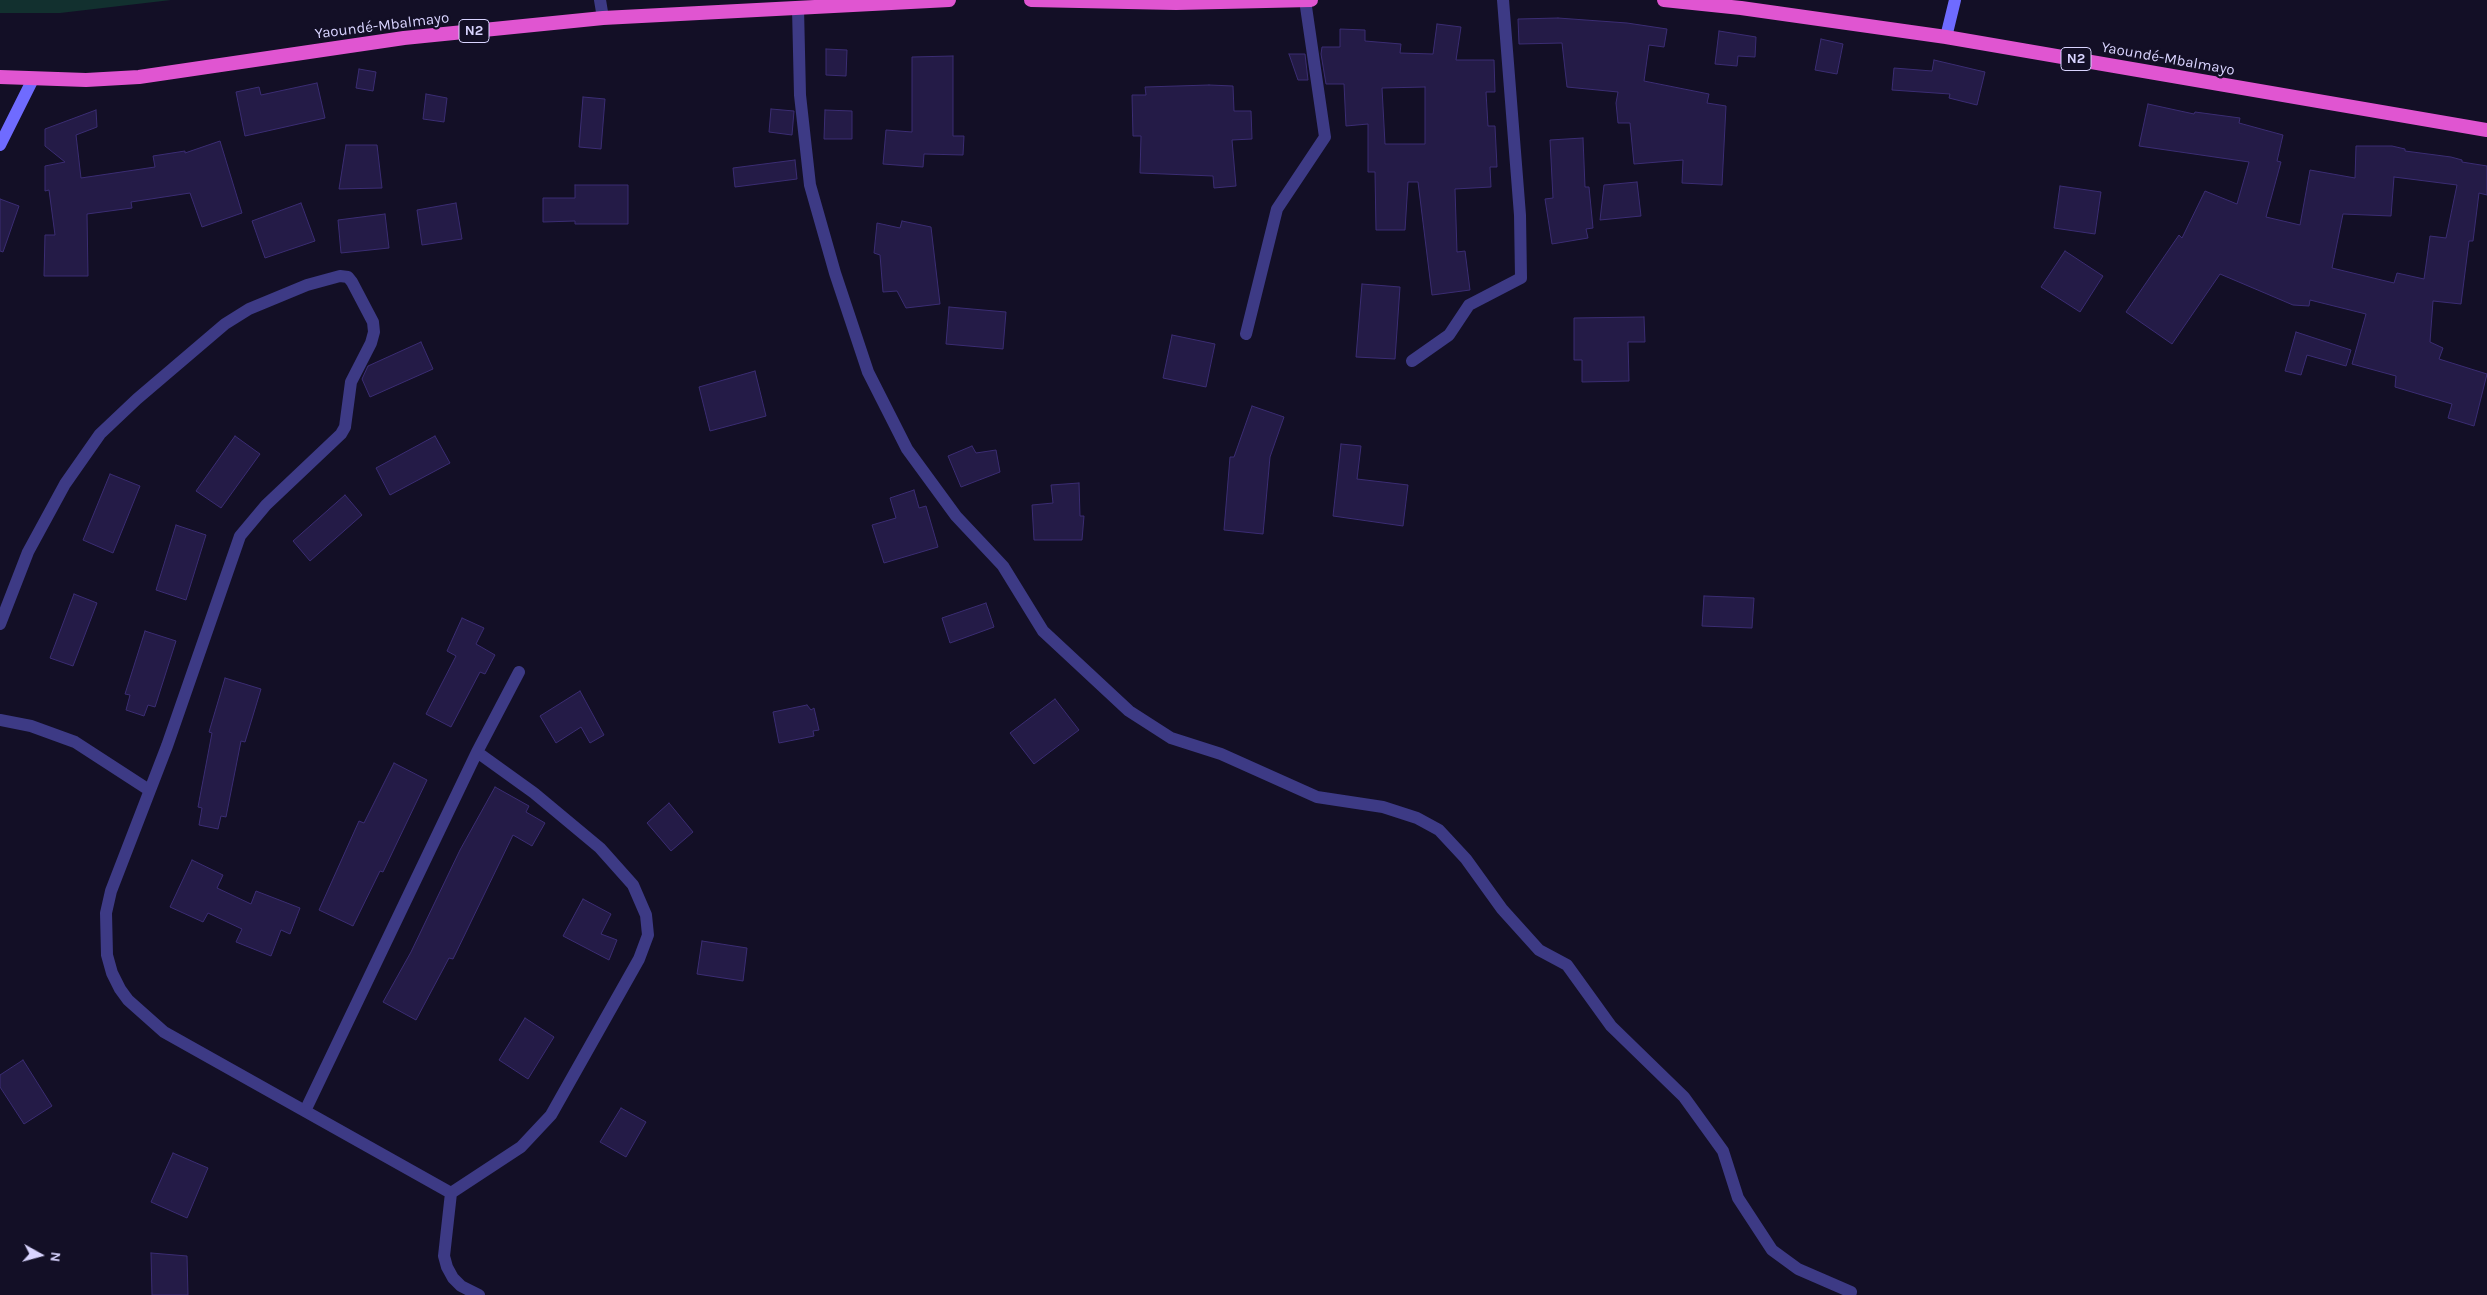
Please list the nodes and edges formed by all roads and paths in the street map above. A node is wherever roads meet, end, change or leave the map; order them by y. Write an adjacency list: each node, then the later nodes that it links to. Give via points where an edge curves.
1 (600, 0): 11 (street)
2 (949, 0): 10 (highway, Yaoundé-Mbalmayo / N2)
3 (1030, 0): 4 (highway, via 1176,4)
4 (1305, 0): 5 (highway); 17 (street, via 1325,137 1277,209)
5 (1311, 0)
6 (1503, 0): 18 (street, via 1520,215 1521,278 1469,306 1449,335)
7 (1664, 0): 9 (highway, Yaoundé-Mbalmayo / N2)
8 (1955, 0): 12 (main road)
9 (1739, 4): 12 (highway, Yaoundé-Mbalmayo / N2)
10 (798, 8): 11 (highway, Yaoundé-Mbalmayo / N2); 26 (street, via 800,95 810,185 868,372 907,449 956,516 1003,566 1043,631 1128,711 1171,738 1221,754 1317,797 1383,808 1417,818 1439,830 1532,943 1568,965 1611,1026 1684,1097 1723,1151 1738,1198 1772,1250 1798,1269)
11 (604, 18): 14 (highway, Yaoundé-Mbalmayo / N2, via 404,38 139,77)
12 (1946, 37): 15 (highway, Yaoundé-Mbalmayo / N2)
13 (0, 77): 14 (highway, Yaoundé-Mbalmayo / N2)
14 (33, 79): 16 (main road)
15 (2487, 130)
16 (0, 145)
17 (1246, 334)
18 (1412, 361)
19 (0, 624): 23 (street, via 28,552 65,484 100,434 224,324 249,309 307,284 348,277 374,322 374,332 351,382 345,427 266,505 240,536)
20 (519, 672): 22 (street)
21 (0, 720): 23 (street, via 31,726 75,742)
22 (477, 752): 24 (street); 25 (street, via 534,793 600,848 633,885 646,915 648,935 639,959 552,1115 521,1147)
23 (149, 790): 24 (street, via 111,891 106,913 107,955 112,973 128,1000 164,1032)
24 (306, 1111): 25 (street)
25 (451, 1193): 27 (street, via 444,1256 447,1267 461,1286)
26 (1851, 1292)
27 (479, 1295)

